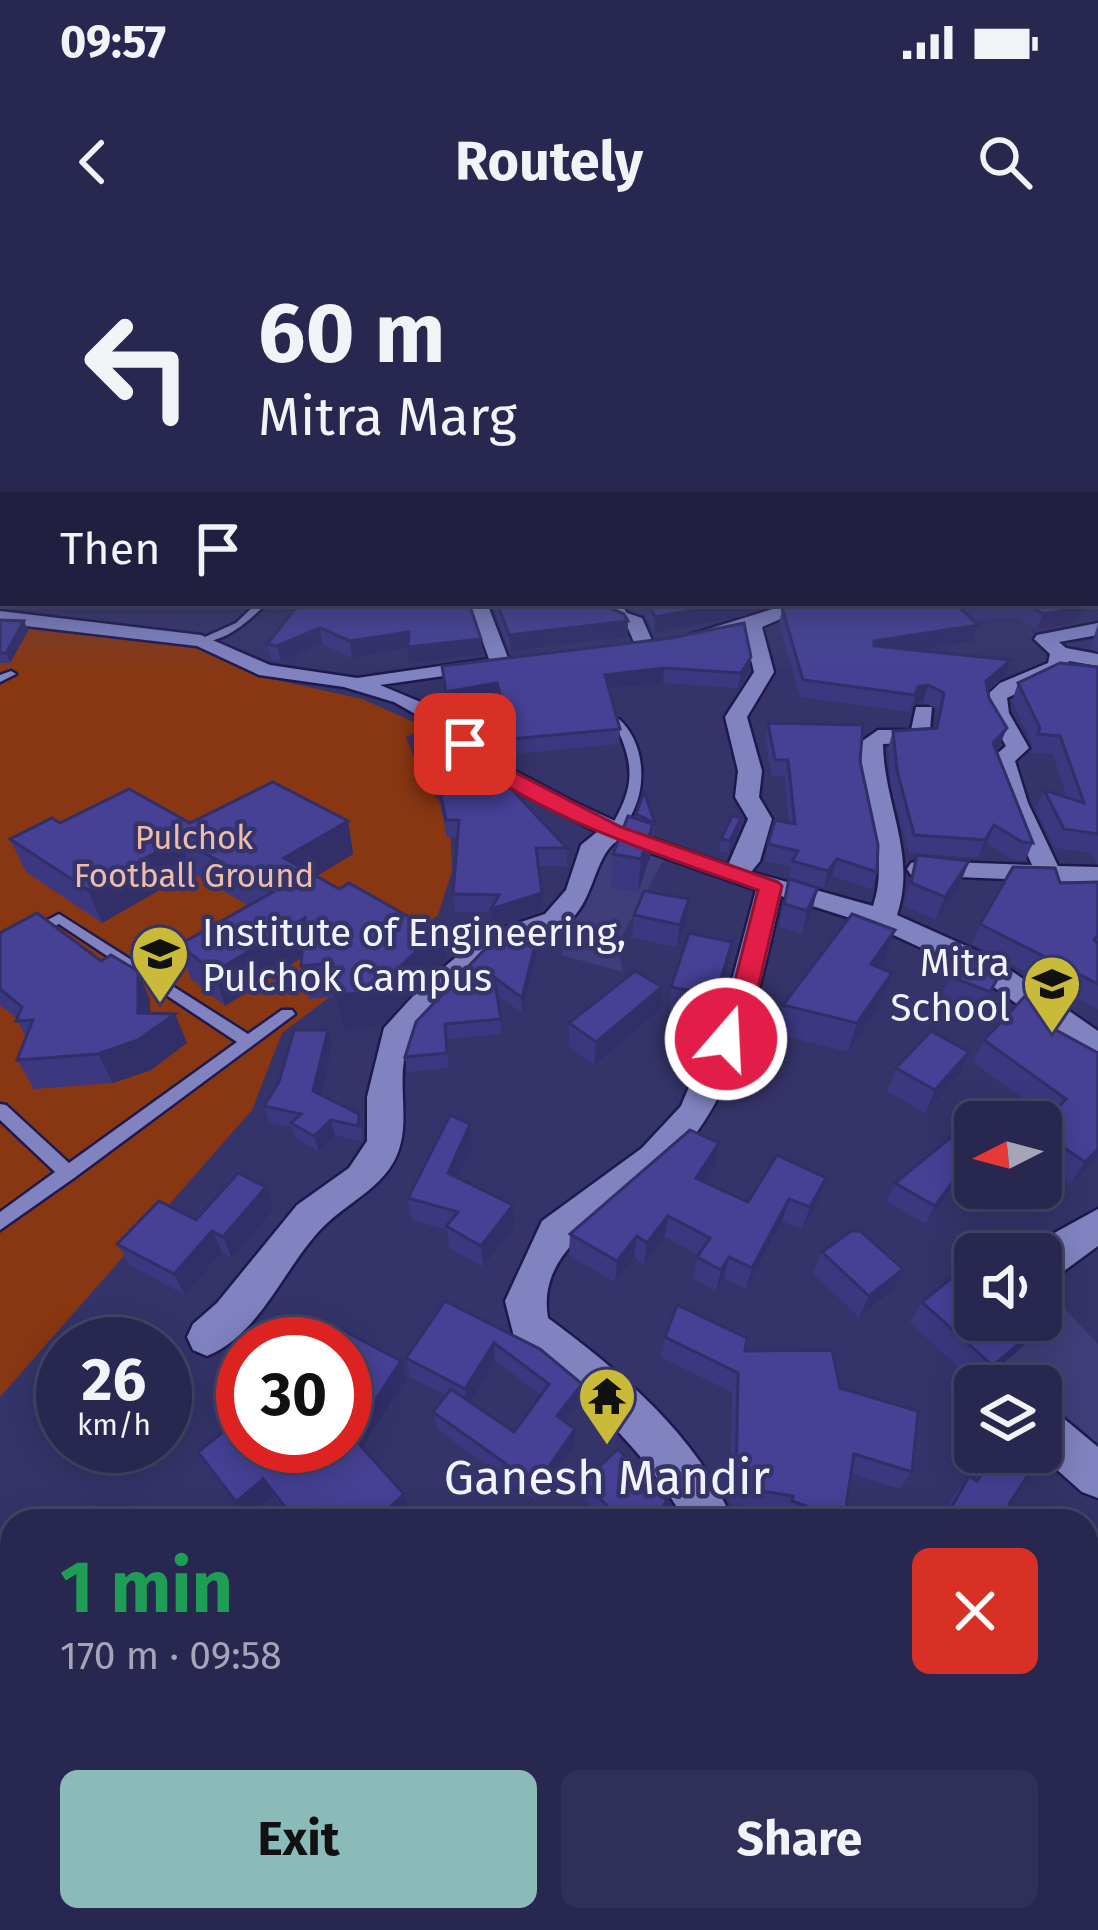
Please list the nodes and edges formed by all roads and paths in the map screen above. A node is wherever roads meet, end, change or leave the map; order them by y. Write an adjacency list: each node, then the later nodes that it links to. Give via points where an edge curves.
1 (259, 606): 8 (lane, via 239,626)
2 (480, 606): 11 (street, via 510,662)
3 (613, 606): 6 (street, via 635,622 634,646)
4 (800, 606): 6 (street)
5 (11, 612): 8 (street)
6 (749, 625): 18 (street, via 764,672 736,717 750,771 747,796 760,819 747,861)
7 (1098, 629): 9 (street, via 1044,639)
8 (201, 641): 11 (street, via 266,671)
9 (1060, 653): 10 (street); 16 (street, via 1058,666 996,698 1018,748 1003,759 1016,803)
10 (1098, 660)
11 (347, 682): 14 (street, via 441,719 484,764)
12 (924, 712): 15 (street, via 921,737 872,742 872,777)
13 (619, 722): 14 (lane, via 637,764 638,795)
14 (614, 832): 18 (street); 30 (street, via 594,845 579,892 555,920 494,940 395,1036 384,1143 362,1178 310,1216)
15 (895, 864): 16 (street); 20 (street)
16 (1049, 874): 17 (street)
17 (1098, 875)
18 (733, 876): 19 (street)
19 (770, 886): 20 (street); 33 (street, via 745,988 695,1113 654,1158 555,1232 525,1301 529,1328 620,1402)
20 (882, 919): 24 (street, via 983,965)
21 (0, 951): 23 (lane, via 59,918)
22 (287, 1014): 23 (lane)
23 (249, 1042): 26 (lane)
24 (1098, 1047)
25 (0, 1110): 26 (lane)
26 (68, 1173): 27 (lane)
27 (0, 1222)
28 (1098, 1225): 29 (street)
29 (1062, 1250)
30 (207, 1337)
31 (1062, 1445): 32 (street)
32 (1098, 1476)
33 (702, 1509)

